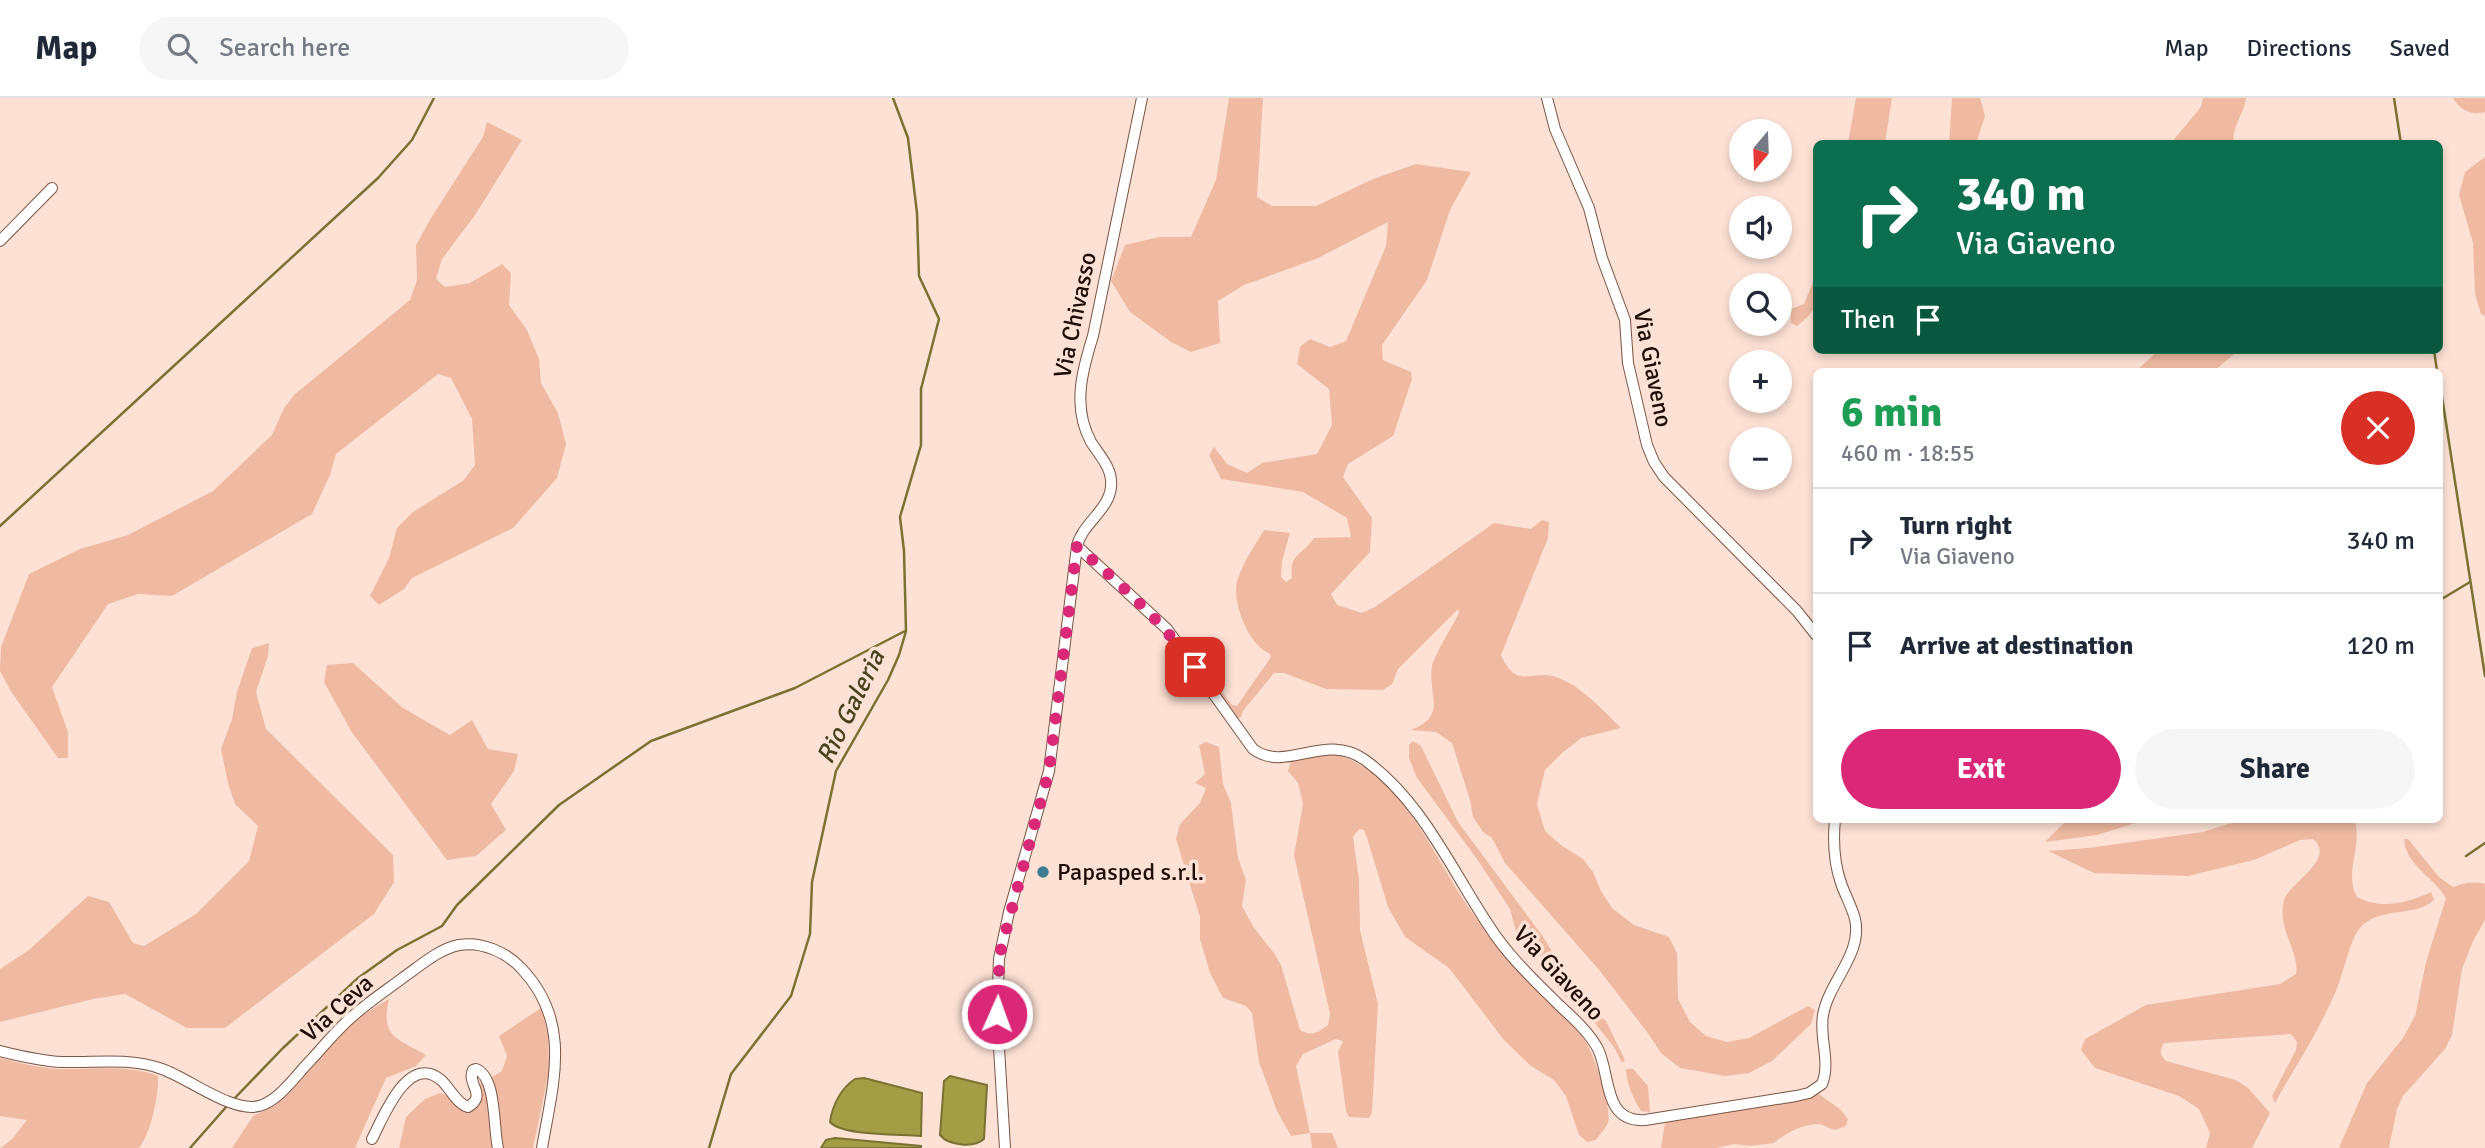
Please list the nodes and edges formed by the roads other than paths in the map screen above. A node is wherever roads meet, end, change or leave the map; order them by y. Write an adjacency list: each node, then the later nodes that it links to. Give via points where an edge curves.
1 (1142, 98): 5 (street, Via Chivasso, via 1080,396 1083,424 1111,482 1106,503 1081,532)
2 (1547, 98): 6 (street, Via Giaveno, via 1625,320 1628,363 1654,462)
3 (52, 188): 4 (street)
4 (0, 241)
5 (1077, 546): 7 (street, Via Giaveno, via 1167,629 1253,749 1277,758 1346,750 1364,760 1400,794 1422,818 1507,952 1590,1036 1601,1057 1615,1108 1628,1119 1796,1096 1822,1084 1826,1065 1823,1015 1856,934 1836,864); 12 (street, Via Chivasso, via 1049,771 999,959 997,1014)
6 (1813, 631)
7 (1835, 823)
8 (0, 1051): 11 (street, Via Ceva, via 50,1061 153,1066 240,1105 259,1106 276,1096 352,1016 426,960 456,946 474,945 499,952 520,967 550,1013 557,1060)
9 (372, 1139): 10 (street, via 397,1093 414,1075 437,1077 468,1107 477,1097 470,1075 476,1069 484,1074 491,1092)
10 (498, 1148)
11 (542, 1148)
12 (1005, 1148)

